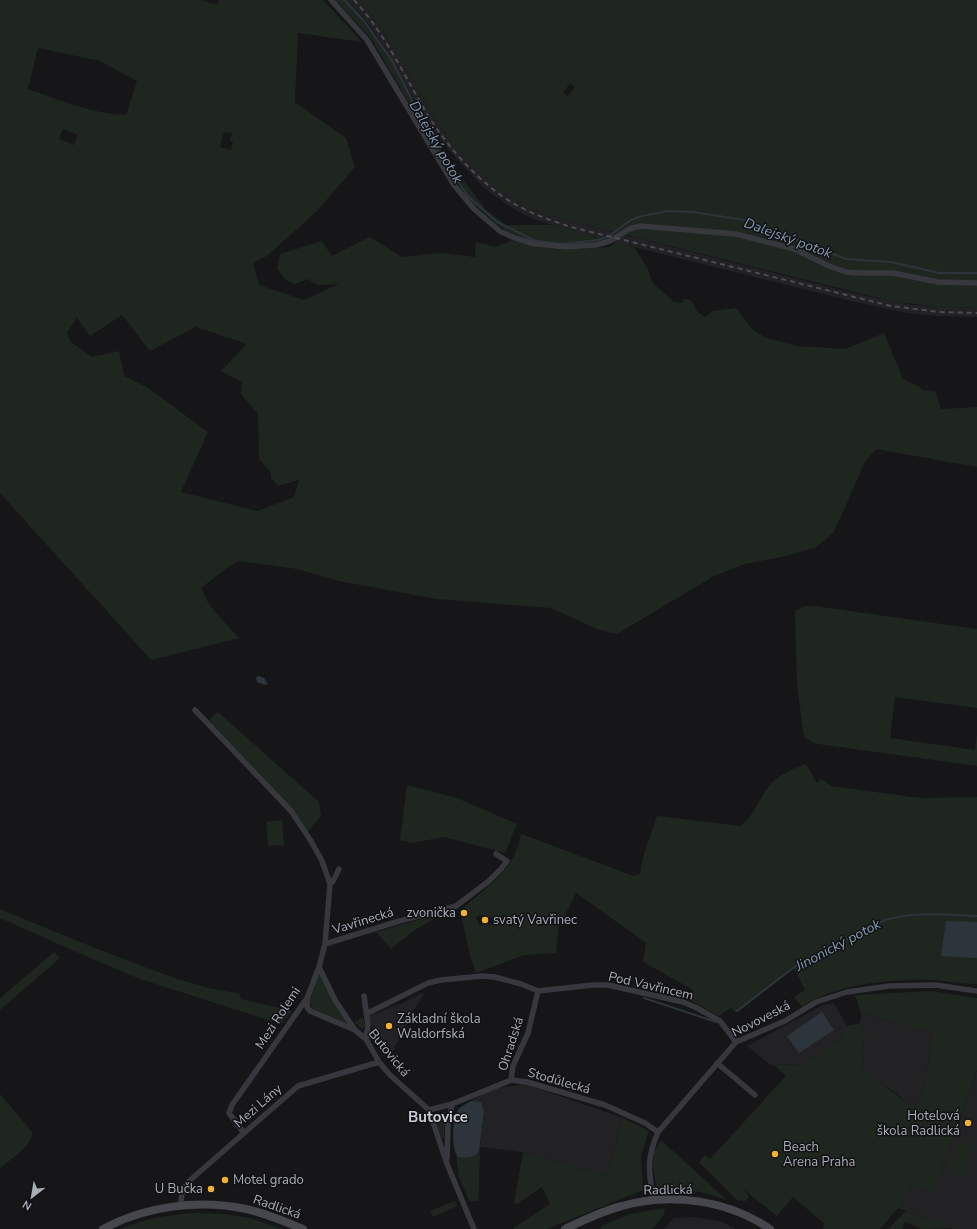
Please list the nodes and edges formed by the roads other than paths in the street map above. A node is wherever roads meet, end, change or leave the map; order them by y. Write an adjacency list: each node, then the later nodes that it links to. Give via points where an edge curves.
1 (332, 0): 2 (street, via 367,40 454,185 474,209 501,232 535,244 566,247 596,245 640,226 736,234 794,249 846,272 893,273 938,282)
2 (977, 283)
3 (195, 710): 6 (street, Mezi Rolemi, via 291,811 322,861)
4 (496, 854): 7 (street, Vavřinecká, via 507,861 501,869 456,906)
5 (339, 869): 6 (street)
6 (330, 884): 7 (street, Mezi Rolemi)
7 (325, 944): 8 (street, Mezi Rolemi)
8 (319, 968): 12 (street, Mezi Rolemi); 14 (street, via 335,1000)
9 (538, 991): 13 (street, Pod Vavřincem, via 495,977 441,980 421,986); 16 (street, Pod Vavřincem, via 608,985 683,1002 720,1021); 19 (street, Ohradská, via 528,1033 513,1066)
10 (977, 991): 16 (street, Novoveská, via 935,985 889,986 847,992 816,1002 785,1021)
11 (364, 996): 13 (street)
12 (307, 998): 14 (street, Butovická, via 306,1007 310,1011); 24 (street, Mezi Rolemi, via 232,1105 229,1113)
13 (366, 1014): 15 (street)
14 (355, 1030): 15 (street, Butovická)
15 (366, 1039): 17 (street, Butovická)
16 (736, 1042): 18 (street, Novoveská)
17 (379, 1062): 22 (street, Butovická, via 399,1085); 24 (street, Mezi Lány, via 298,1086)
18 (717, 1064): 20 (street); 23 (street, Novoveská)
19 (511, 1080): 21 (street, Stodůlecká); 23 (street, Stodůlecká, via 527,1082 605,1106 645,1123)
20 (755, 1095)
21 (452, 1104): 22 (street, Stodůlecká); 25 (street, via 448,1125)
22 (429, 1110): 25 (street)
23 (658, 1132): 26 (street, Novoveská, via 651,1148 649,1166)
24 (244, 1133): 27 (street, Mezi Lány, via 186,1184)
25 (447, 1164): 30 (street)
26 (653, 1200): 31 (main road, Radlická, via 617,1207); 32 (main road, Radlická, via 697,1201 721,1206)
27 (180, 1206): 28 (main road, Radlická, via 139,1214); 29 (main road, Radlická, via 217,1205 246,1209)
28 (103, 1229)
29 (303, 1229)
30 (474, 1229)
31 (565, 1229)
32 (770, 1229)

